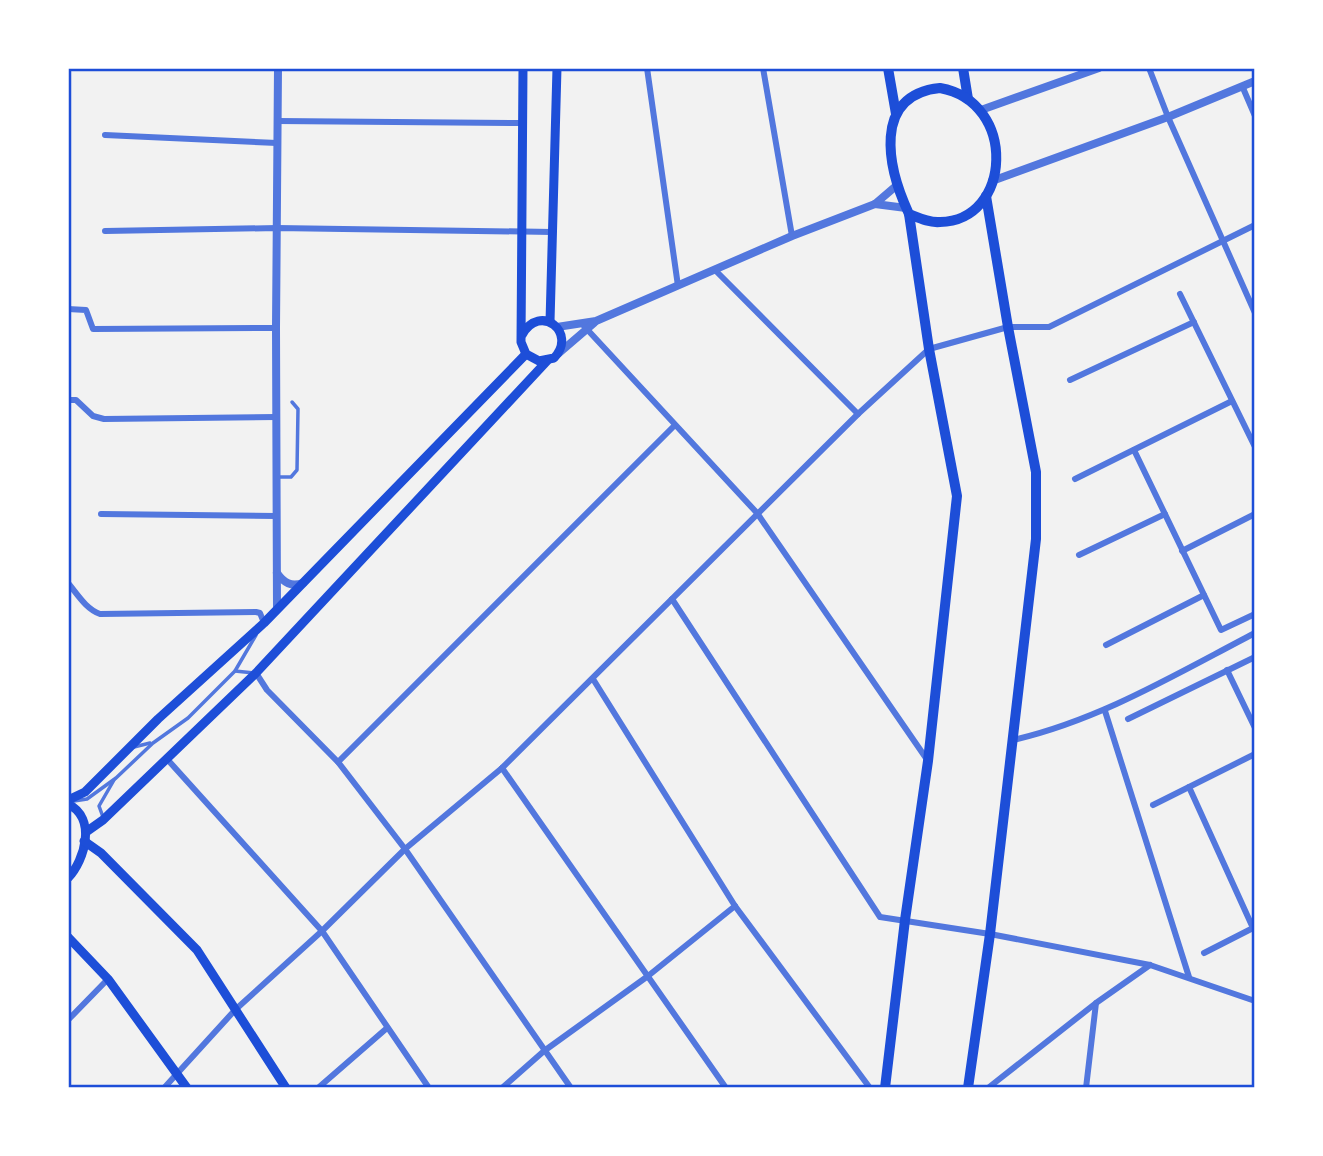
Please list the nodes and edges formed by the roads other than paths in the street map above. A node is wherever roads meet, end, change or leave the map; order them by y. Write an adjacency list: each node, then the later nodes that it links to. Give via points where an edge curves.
1 (278, 68): 17 (street)
2 (523, 68): 18 (main road)
3 (557, 68): 29 (main road)
4 (647, 68): 34 (street)
5 (763, 68): 31 (street)
6 (888, 68): 14 (main road)
7 (963, 68): 12 (main road)
8 (1099, 68): 13 (street)
9 (1149, 68): 16 (street)
10 (1255, 81): 11 (street)
11 (1243, 88): 15 (street); 16 (street)
12 (968, 99): 13 (main road); 14 (main road, via 951,90 923,90 901,104)
13 (981, 110): 21 (main road, via 997,148)
14 (896, 114): 22 (main road, via 891,128)
15 (1255, 116)
16 (1168, 117): 21 (street); 32 (street)
17 (278, 121): 18 (street); 20 (street)
18 (523, 123): 30 (main road)
19 (105, 135): 20 (street)
20 (278, 143): 27 (street)
21 (992, 181): 23 (main road)
22 (896, 186): 24 (street); 25 (main road)
23 (986, 196): 25 (main road, via 958,219 925,220); 41 (main road)
24 (875, 204): 25 (street); 31 (street)
25 (907, 211): 44 (main road)
26 (1255, 225): 32 (street)
27 (277, 228): 28 (street); 30 (street); 42 (street)
28 (105, 231)
29 (552, 232): 30 (street); 39 (main road)
30 (522, 233): 43 (main road)
31 (792, 236): 33 (street)
32 (1223, 242): 37 (street); 41 (street, via 1049,327)
33 (715, 270): 34 (street); 52 (street)
34 (677, 286): 40 (street)
35 (1180, 293): 38 (street)
36 (68, 309): 42 (street, via 86,310 93,329)
37 (1255, 313)
38 (1194, 321): 48 (street); 50 (street)
39 (553, 325): 40 (street); 43 (main road, via 533,322); 45 (main road, via 562,335)
40 (585, 326): 45 (street); 54 (street)
41 (1008, 327): 44 (street); 85 (main road, via 1036,472 1036,539)
42 (276, 328): 53 (street)
43 (522, 335): 46 (main road)
44 (929, 349): 52 (street); 90 (main road, via 957,496)
45 (559, 353): 47 (main road)
46 (526, 354): 47 (main road); 69 (main road)
47 (547, 361): 80 (main road)
48 (1070, 380)
49 (68, 400): 53 (street, via 76,400 93,416 104,419)
50 (1233, 401): 55 (street); 57 (street)
51 (292, 402): 58 (lane, via 298,409 298,470 291,477)
52 (858, 414): 60 (street)
53 (276, 417): 58 (street)
54 (674, 426): 60 (street); 91 (street)
55 (1251, 431): 56 (street)
56 (1255, 447)
57 (1134, 450): 59 (street); 62 (street)
58 (276, 478): 64 (street)
59 (1075, 479)
60 (757, 513): 71 (street); 90 (street)
61 (102, 514): 64 (street)
62 (1165, 514): 65 (street); 66 (street)
63 (1255, 514): 65 (street)
64 (276, 516): 67 (street)
65 (1182, 551): 70 (street)
66 (1079, 555)
67 (277, 573): 69 (street, via 288,584); 72 (street)
68 (68, 583): 74 (street, via 100,614 256,611)
69 (303, 583): 72 (main road)
70 (1204, 595): 73 (street, via 1221,630); 76 (street)
71 (672, 599): 81 (street); 102 (street, via 880,917)
72 (277, 609): 74 (main road)
73 (1255, 614)
74 (264, 623): 79 (lane); 87 (main road)
75 (1255, 634): 82 (street)
76 (1106, 645)
77 (1255, 657): 78 (street)
78 (1227, 670): 83 (street); 84 (street)
79 (235, 671): 80 (lane); 86 (lane, via 188,718)
80 (256, 673): 89 (main road); 91 (street)
81 (593, 679): 92 (street); 101 (street)
82 (1105, 711): 85 (street); 110 (street)
83 (1129, 719)
84 (1255, 728)
85 (1013, 740): 105 (main road)
86 (153, 743): 87 (lane); 93 (lane)
87 (130, 748): 95 (main road, via 86,792)
88 (1255, 754): 94 (street)
89 (167, 759): 97 (main road); 104 (street)
90 (928, 761): 102 (main road)
91 (338, 762): 99 (street)
92 (502, 768): 99 (street); 109 (street)
93 (116, 778): 95 (lane, via 87,799); 97 (lane, via 99,806)
94 (1189, 786): 96 (street); 103 (street)
95 (68, 802): 98 (main road, via 83,818)
96 (1153, 805)
97 (103, 820): 98 (main road)
98 (85, 836): 100 (main road, via 83,852); 114 (main road, via 197,950)
99 (405, 849): 104 (street); 117 (street)
100 (68, 878)
101 (735, 906): 109 (street); 128 (street)
102 (905, 920): 105 (street); 129 (main road)
103 (1254, 928): 107 (street)
104 (322, 931): 114 (street); 116 (street)
105 (990, 934): 108 (street); 119 (main road)
106 (68, 937): 111 (main road)
107 (1204, 953)
108 (1150, 965): 110 (street); 113 (street)
109 (648, 976): 117 (street); 127 (street)
110 (1189, 977): 112 (street)
111 (108, 979): 115 (street); 118 (main road)
112 (1255, 1001)
113 (1096, 1003): 130 (street); 131 (street)
114 (235, 1010): 118 (street); 122 (main road)
115 (68, 1020)
116 (387, 1028): 123 (street); 124 (street)
117 (544, 1051): 125 (street); 126 (street)
118 (178, 1073): 120 (street); 121 (main road)
119 (970, 1086)
120 (164, 1088)
121 (187, 1088)
122 (286, 1088)
123 (318, 1088)
124 (429, 1088)
125 (502, 1088)
126 (571, 1088)
127 (726, 1088)
128 (870, 1088)
129 (885, 1088)
130 (988, 1088)
131 (1086, 1088)

